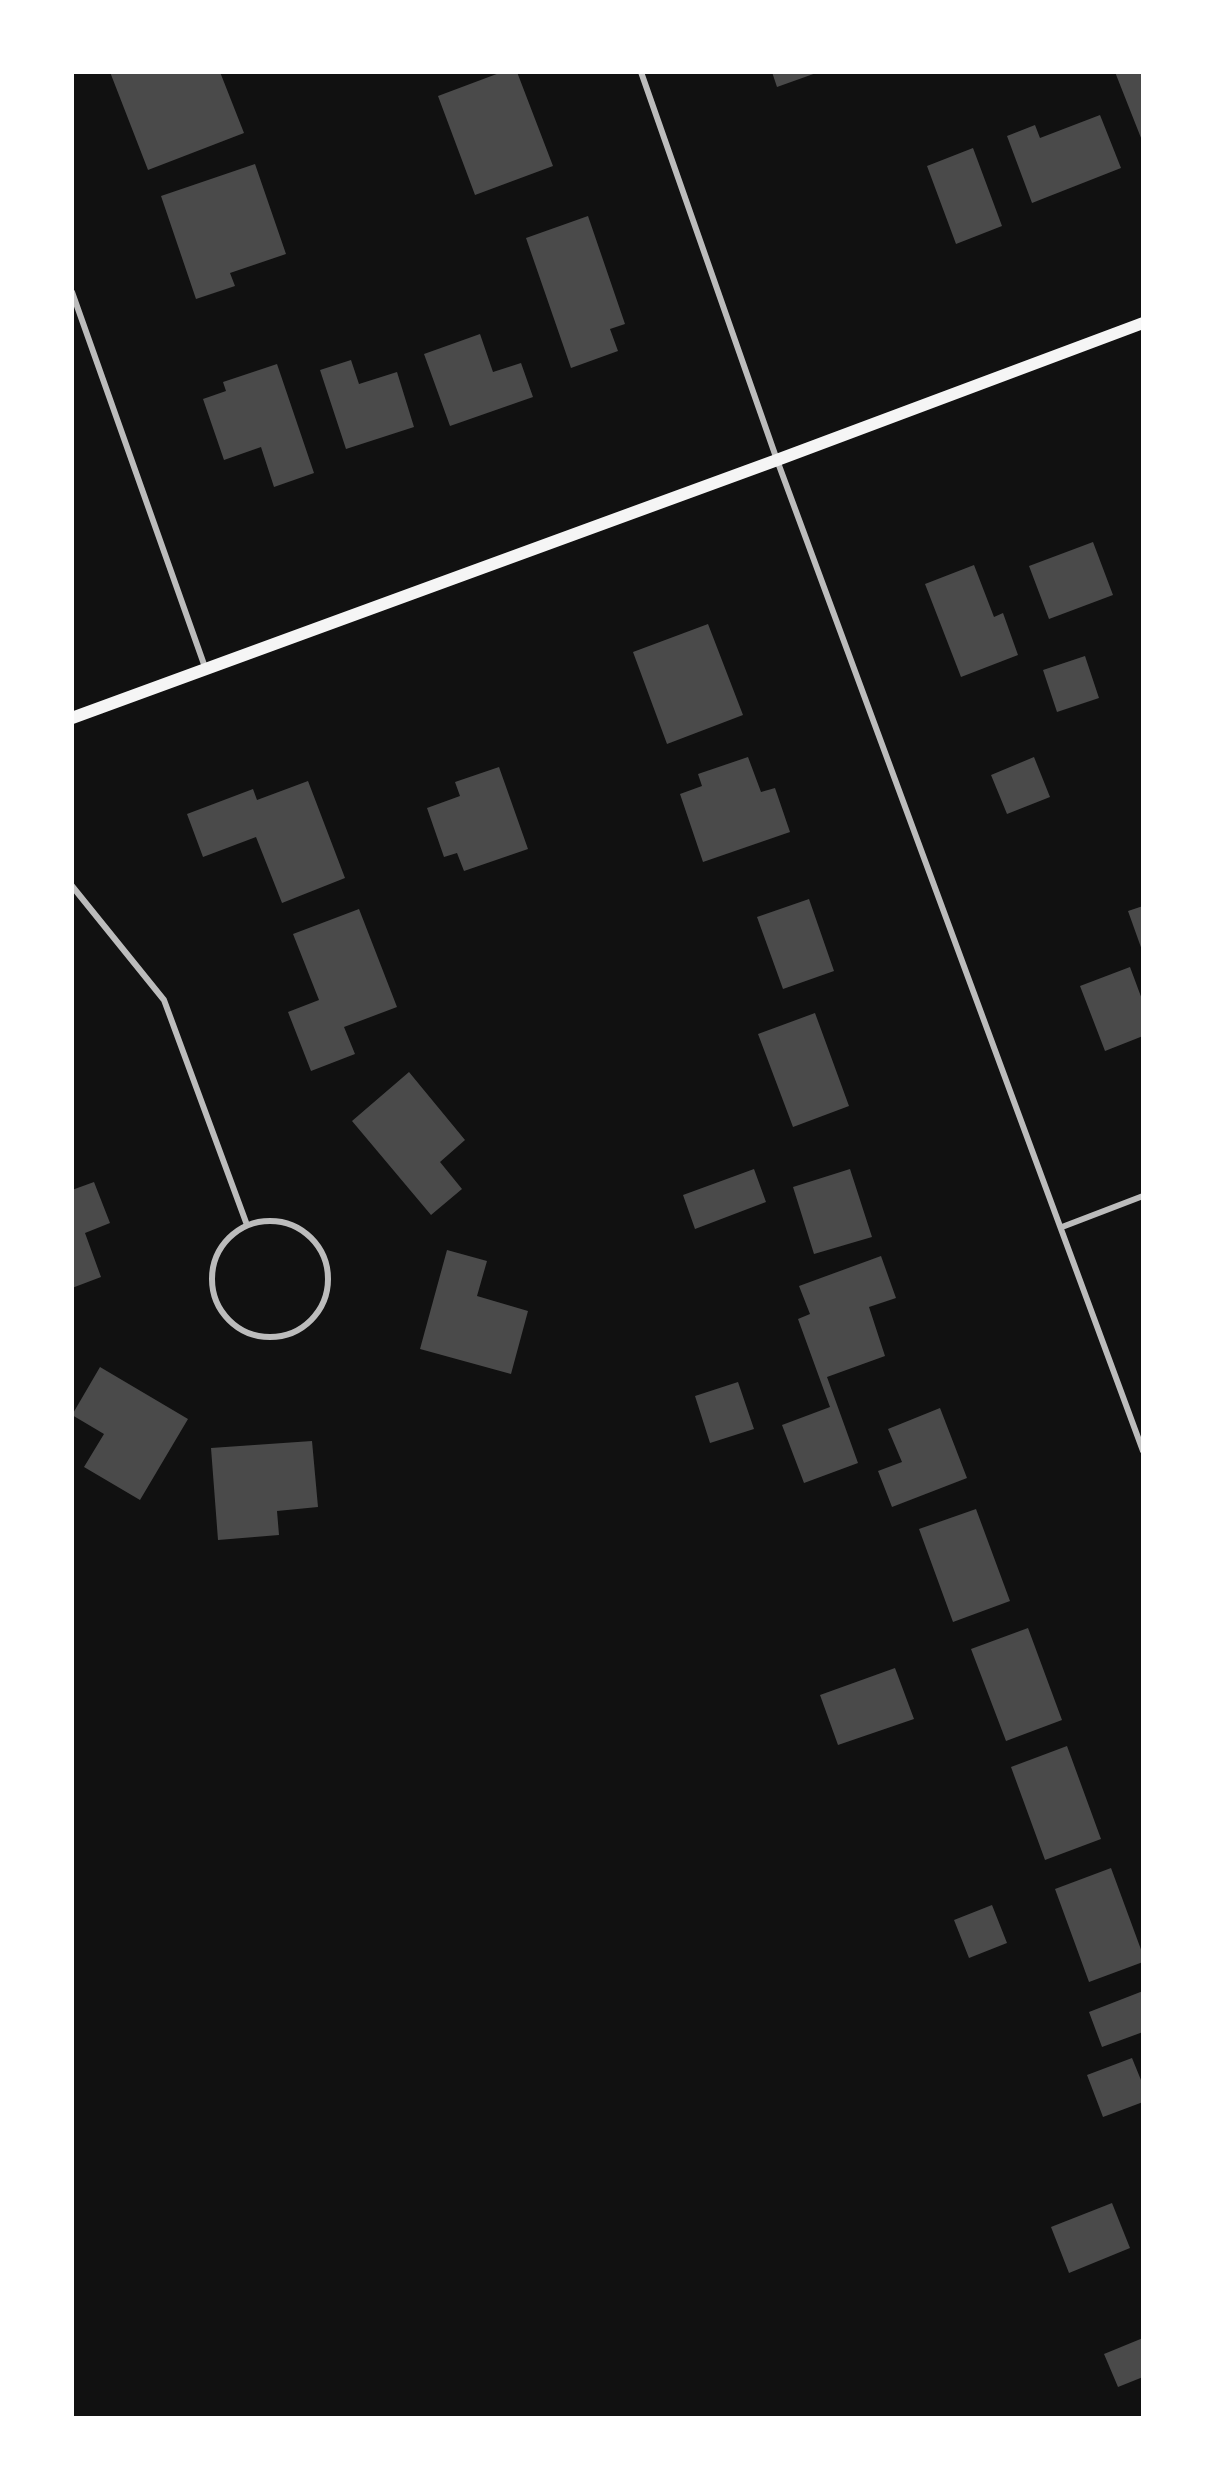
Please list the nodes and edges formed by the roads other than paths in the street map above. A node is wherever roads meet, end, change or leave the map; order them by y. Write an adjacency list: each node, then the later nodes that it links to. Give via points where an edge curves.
1 (641, 72): 4 (street)
2 (72, 292): 5 (street)
3 (1143, 323): 4 (main road)
4 (777, 460): 5 (main road); 10 (street)
5 (206, 670): 6 (main road)
6 (72, 718)
7 (72, 886): 9 (street, via 164,1000)
8 (1143, 1196): 10 (street)
9 (247, 1225): 9 (street, via 228,1238 215,1257 211,1280 216,1302 229,1321 248,1334 270,1338 292,1334 312,1321 324,1302 328,1279 324,1257 310,1238 291,1225 269,1221)
10 (1062, 1227): 11 (street)
11 (1143, 1451)

